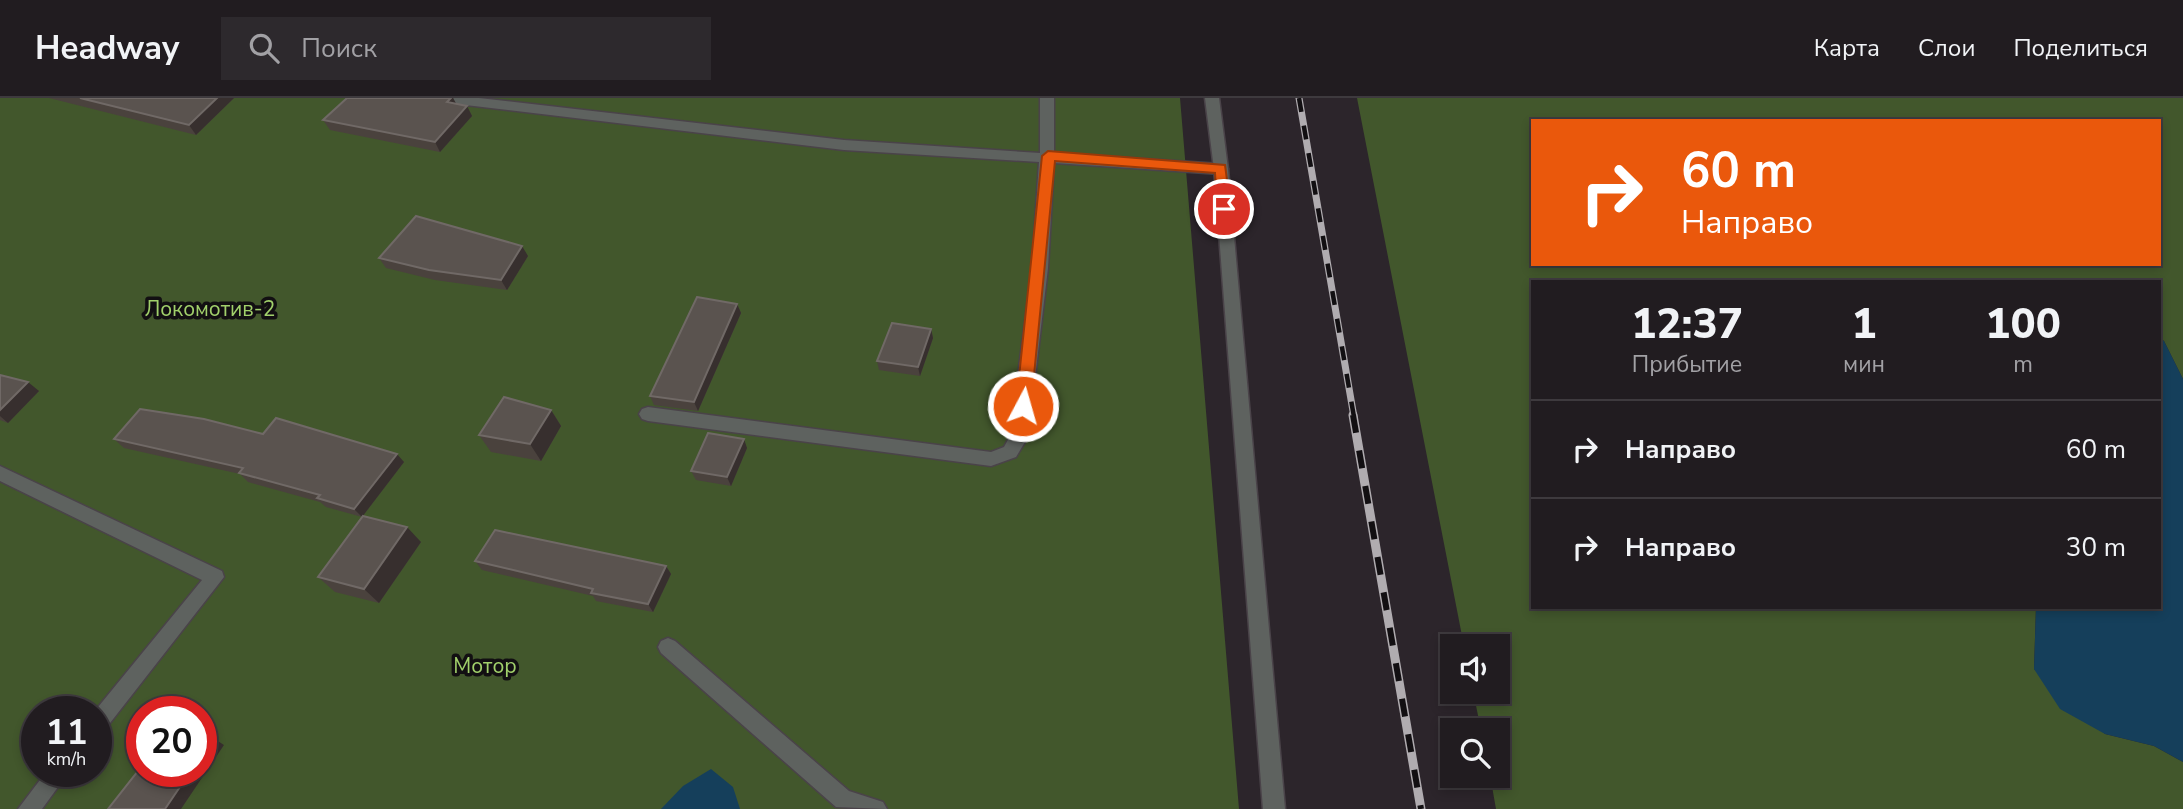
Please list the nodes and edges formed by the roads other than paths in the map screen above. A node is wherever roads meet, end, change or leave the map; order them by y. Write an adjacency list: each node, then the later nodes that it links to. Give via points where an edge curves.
1 (440, 98): 4 (street, via 844,145)
2 (1047, 98): 4 (street)
3 (1212, 98): 5 (street)
4 (1048, 156): 5 (street); 6 (street, via 1022,416 1019,437 1010,452 991,459)
5 (1221, 169): 13 (street)
6 (648, 415)
7 (0, 473): 9 (street, via 215,577)
8 (668, 647): 12 (street, via 843,800)
9 (112, 705)
10 (47, 787): 11 (street)
11 (29, 809)
12 (876, 809)
13 (1274, 809)

